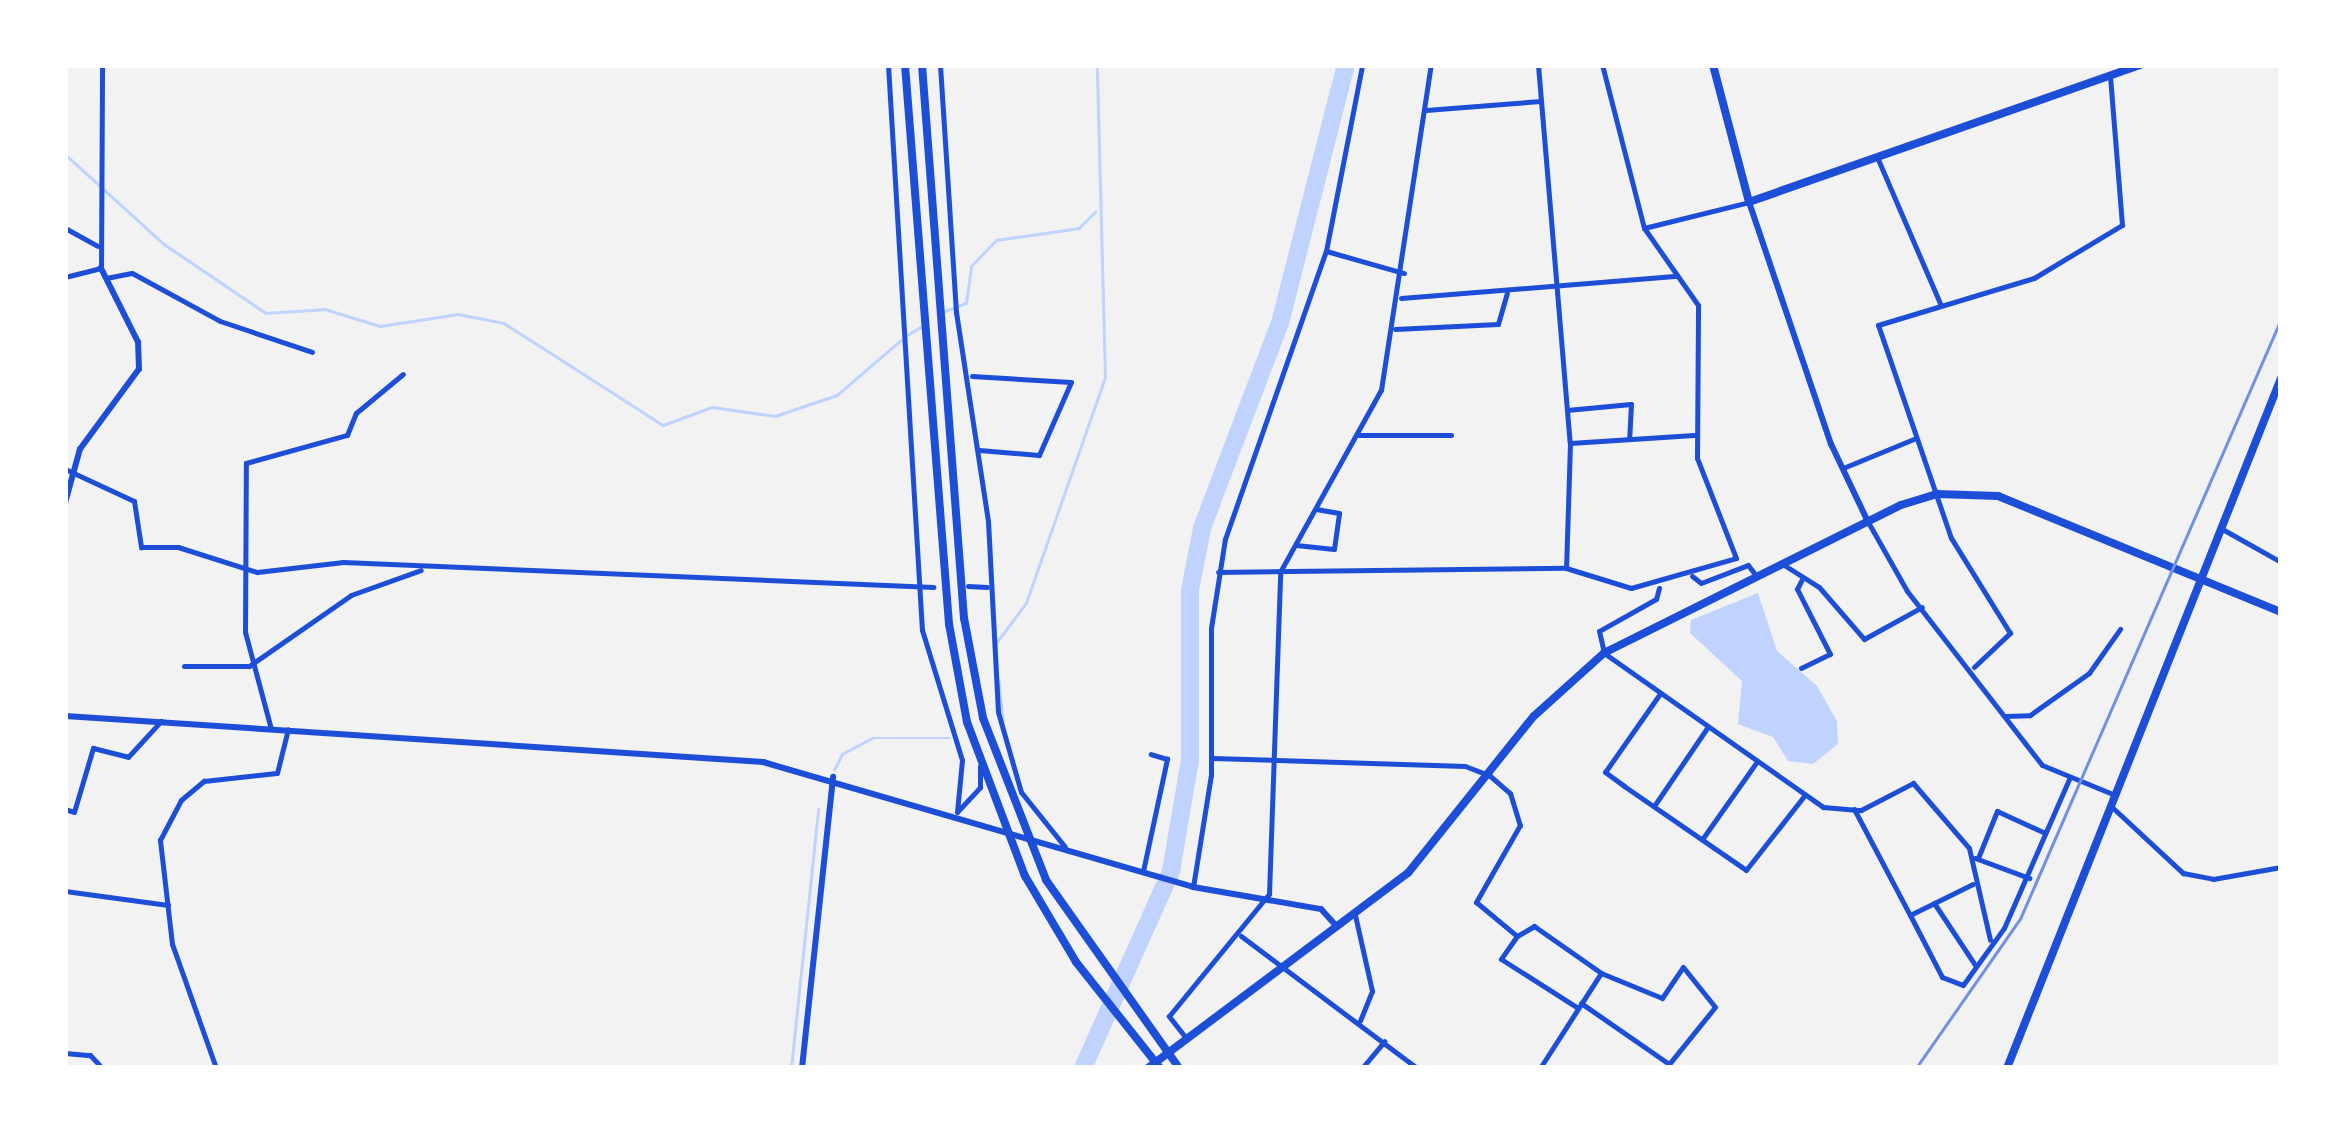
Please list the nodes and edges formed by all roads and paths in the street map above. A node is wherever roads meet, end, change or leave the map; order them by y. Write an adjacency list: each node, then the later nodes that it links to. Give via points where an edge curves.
1 (102, 65): 19 (street)
2 (888, 65): 64 (street)
3 (905, 65): 86 (main road, via 949,624)
4 (922, 65): 99 (main road, via 972,669)
5 (940, 65): 33 (street, via 956,312)
6 (1362, 65): 20 (street)
7 (1431, 65): 14 (street)
8 (1538, 65): 13 (street)
9 (1602, 65): 18 (street)
10 (1713, 65): 16 (main road)
11 (2141, 65): 12 (main road)
12 (2110, 76): 15 (main road); 29 (street, via 2122,224 2034,278)
13 (1542, 101): 14 (street); 26 (street)
14 (1426, 110): 22 (street)
15 (1876, 154): 16 (main road); 29 (street)
16 (1748, 202): 18 (street); 43 (main road)
17 (65, 228): 19 (street)
18 (1644, 228): 23 (street)
19 (96, 246): 21 (street)
20 (1326, 251): 22 (street); 56 (street)
21 (102, 268): 24 (street); 25 (main road)
22 (1404, 273): 28 (street)
23 (1678, 276): 26 (street); 38 (street, via 1698,305)
24 (65, 277)
25 (106, 278): 31 (street, via 132,273 220,321); 44 (main road, via 138,342 140,370)
26 (1557, 290): 27 (street); 35 (street)
27 (1507, 293): 28 (street); 30 (street, via 1498,324)
28 (1401, 298): 30 (street)
29 (1940, 303): 40 (street, via 1878,325)
30 (1395, 329): 36 (street)
31 (312, 352)
32 (403, 374): 53 (street, via 356,413 347,435 246,463)
33 (972, 376): 42 (street); 42 (street, via 1071,382 1039,455)
34 (2281, 378): 49 (main road)
35 (1567, 410): 39 (street, via 1632,404); 41 (street)
36 (1359, 435): 37 (street); 47 (street)
37 (1452, 435)
38 (1694, 435): 39 (street); 58 (street, via 1736,558)
39 (1629, 438): 41 (street)
40 (1916, 438): 43 (street); 45 (street)
41 (1570, 443): 54 (street)
42 (979, 450): 66 (street)
43 (1843, 468): 48 (main road)
44 (68, 470): 46 (main road); 53 (street, via 134,501 141,546)
45 (1936, 494): 48 (main road); 61 (main road, via 1998,496); 73 (street, via 1951,538 2010,633)
46 (65, 502)
47 (1317, 509): 50 (street); 50 (street, via 1338,513 1334,549)
48 (1868, 522): 52 (main road); 67 (street)
49 (2224, 530): 51 (street); 61 (main road)
50 (1295, 545): 57 (street)
51 (2281, 562)
52 (1783, 564): 59 (main road); 60 (street)
53 (249, 568): 55 (street); 72 (street)
54 (1566, 568): 57 (street); 63 (street)
55 (424, 570): 64 (street); 72 (street, via 352,595)
56 (1218, 572): 57 (street); 83 (street)
57 (1280, 572): 84 (street)
58 (1692, 576): 59 (street, via 1701,583 1748,565); 63 (street)
59 (1756, 576): 70 (main road)
60 (1803, 576): 67 (street, via 1864,639); 74 (street, via 1797,589 1830,654)
61 (2202, 583): 68 (main road); 91 (main road)
62 (968, 586): 66 (street)
63 (1659, 586): 70 (street, via 1656,599 1600,630)
64 (922, 587): 65 (street); 96 (street, via 926,664 962,760)
65 (933, 587)
66 (987, 588): 101 (street, via 998,712 1021,792)
67 (1922, 607): 73 (street)
68 (2281, 612)
69 (2120, 629): 77 (street, via 2089,672 2030,715)
70 (1604, 653): 75 (street); 88 (main road, via 1534,716)
71 (184, 666): 72 (street)
72 (249, 666): 80 (street)
73 (1974, 666): 77 (street)
74 (1801, 668)
75 (1659, 695): 79 (street); 92 (street, via 1605,772)
76 (65, 716): 78 (main road)
77 (2005, 716): 89 (street, via 2042,765)
78 (162, 722): 80 (main road); 94 (street, via 128,757 93,748 74,812)
79 (1708, 728): 85 (street); 92 (street)
80 (271, 729): 81 (main road)
81 (288, 730): 87 (main road, via 719,757); 111 (street, via 277,774 204,781 168,818 159,857)
82 (1151, 754): 104 (street, via 1167,759)
83 (1212, 758): 84 (street); 107 (street)
84 (1274, 763): 88 (street, via 1465,766); 109 (street)
85 (1756, 763): 90 (street); 100 (street)
86 (980, 766): 96 (street, via 980,787); 97 (main road)
87 (833, 776): 96 (main road); 128 (main road)
88 (1489, 776): 112 (main road, via 1432,850); 116 (street, via 1510,793 1520,825 1476,902)
89 (2072, 778): 91 (street); 98 (street)
90 (1804, 796): 95 (street); 100 (street, via 1754,868)
91 (2118, 796): 93 (main road)
92 (1654, 806): 100 (street)
93 (2112, 808): 103 (street, via 2183,873 2213,878); 136 (main road)
94 (65, 809)
95 (1854, 809): 102 (street, via 1885,804 1913,783); 113 (street)
96 (956, 812): 97 (main road)
97 (1005, 828): 99 (main road); 130 (main road, via 1098,993)
98 (2045, 833): 102 (street, via 1997,811); 105 (street)
99 (1024, 835): 101 (main road); 131 (main road, via 1105,976)
100 (1702, 840)
101 (1065, 848): 104 (main road)
102 (1975, 858): 105 (street); 106 (street)
103 (2281, 867)
104 (1143, 871): 107 (main road)
105 (2029, 878): 117 (street)
106 (1973, 884): 110 (street); 117 (street)
107 (1190, 886): 109 (main road)
108 (65, 891): 111 (street)
109 (1265, 902): 114 (main road, via 1322,909); 115 (street)
110 (1934, 903): 113 (street); 118 (street)
111 (168, 905): 127 (street)
112 (1354, 914): 114 (main road); 122 (street, via 1372,991)
113 (1910, 915): 118 (street, via 1949,985 1964,984)
114 (1337, 928): 119 (main road)
115 (1241, 936): 119 (street); 123 (street, via 1170,1016)
116 (1517, 936): 120 (street, via 1534,926); 121 (street, via 1501,959)
117 (1990, 940): 118 (street)
118 (1975, 965)
119 (1283, 966): 122 (street); 123 (main road)
120 (1601, 972): 121 (street); 121 (street, via 1662,998 1683,967 1716,1006 1670,1064)
121 (1580, 1006): 135 (street)
122 (1360, 1021): 124 (street)
123 (1186, 1038): 129 (main road)
124 (1385, 1040): 132 (street); 133 (street)
125 (65, 1053): 126 (street, via 90,1055)
126 (102, 1068)
127 (216, 1068)
128 (802, 1068)
129 (1148, 1068)
130 (1160, 1068)
131 (1179, 1068)
132 (1362, 1068)
133 (1416, 1068): 134 (street)
134 (1429, 1068)
135 (1540, 1068)
136 (2007, 1068)

